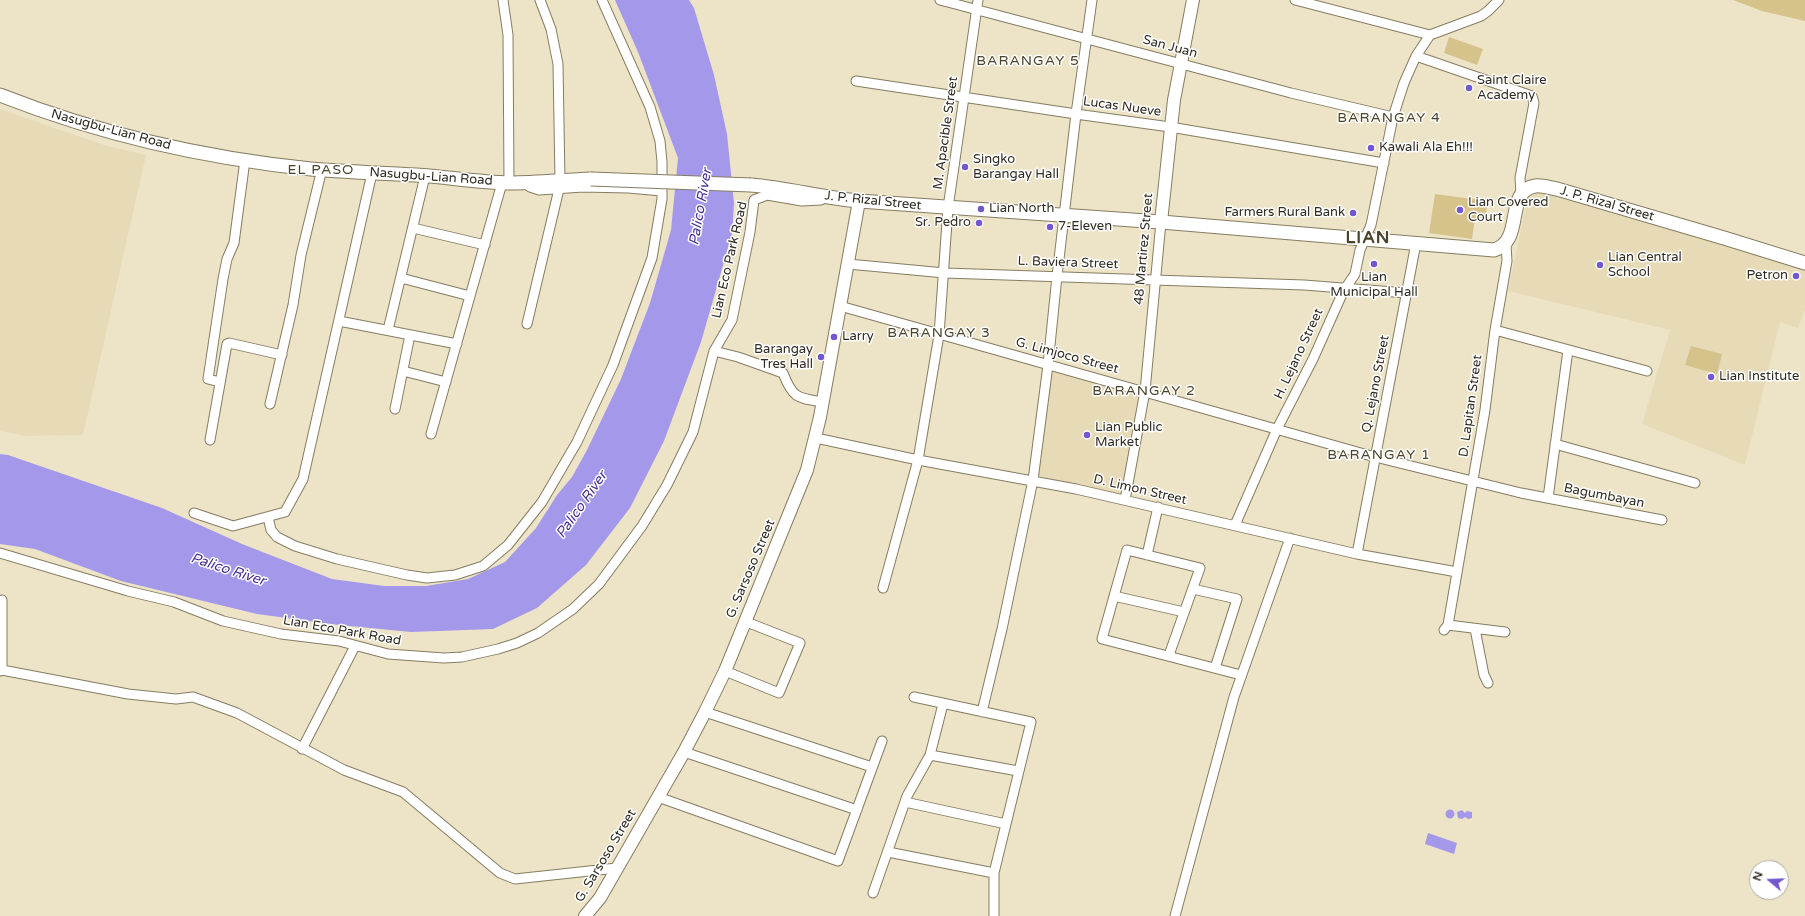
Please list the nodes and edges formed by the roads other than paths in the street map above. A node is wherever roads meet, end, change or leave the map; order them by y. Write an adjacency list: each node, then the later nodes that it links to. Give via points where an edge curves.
1 (503, 0): 26 (street, via 508,35)
2 (540, 0): 27 (street, via 551,29 558,64)
3 (602, 0): 29 (street, via 650,107 660,141)
4 (940, 0): 10 (street, San Juan)
5 (978, 0): 10 (street, M. Apacible Street)
6 (1092, 0): 12 (street)
7 (1193, 0): 14 (street, 48 Martirez Street)
8 (1296, 0): 11 (street)
9 (1499, 0): 11 (street, via 1481,16)
10 (977, 10): 12 (street, San Juan); 17 (street, M. Apacible Street)
11 (1430, 35): 13 (street, H. Lejano Street)
12 (1088, 39): 14 (street, San Juan); 18 (street)
13 (1416, 56): 19 (street, H. Lejano Street); 30 (street, via 1532,96 1534,103 1520,178)
14 (1181, 64): 19 (street, San Juan); 20 (street, 48 Martirez Street)
15 (856, 80): 17 (street, Lucas Nueve)
16 (0, 95): 21 (main road, Nasugbu-Lian Road, via 115,134)
17 (964, 96): 18 (street, Lucas Nueve); 33 (street, M. Apacible Street)
18 (1076, 114): 20 (street, Lucas Nueve); 34 (street)
19 (1393, 117): 22 (street, H. Lejano Street)
20 (1170, 127): 22 (street, Lucas Nueve); 35 (street, 48 Martirez Street)
21 (246, 160): 23 (main road, Nasugbu-Lian Road); 64 (street, via 234,243 222,279 208,379)
22 (1384, 163): 37 (street, H. Lejano Street, via 1371,225)
23 (322, 169): 24 (main road, Nasugbu-Lian Road); 60 (street, via 300,255 297,283)
24 (372, 173): 25 (main road, Nasugbu-Lian Road); 51 (street)
25 (425, 176): 26 (main road, Nasugbu-Lian Road); 36 (street)
26 (506, 183): 27 (main road, Nasugbu-Lian Road); 40 (street)
27 (560, 185): 28 (main road, Nasugbu-Lian Road, bridge, via 591,179); 29 (street); 52 (street)
28 (752, 185): 31 (main road, J. P. Rizal Street, via 803,191)
29 (662, 191): 84 (street, via 652,258 613,365 577,442 542,502 508,546 483,566 455,575 427,578 337,559 295,546 270,530)
30 (1521, 194): 39 (main road); 41 (main road, J. P. Rizal Street, via 1536,186 1557,189)
31 (832, 199): 32 (main road, J. P. Rizal Street); 59 (street, Lian Eco Park Road, via 802,201 767,195 754,200 732,320)
32 (859, 201): 33 (main road, J. P. Rizal Street); 42 (street, G. Sarsoso Street)
33 (948, 208): 34 (main road, J. P. Rizal Street); 43 (street, M. Apacible Street)
34 (1064, 215): 35 (main road, J. P. Rizal Street); 44 (street)
35 (1160, 222): 37 (main road, J. P. Rizal Street); 46 (street, 48 Martirez Street)
36 (412, 228): 40 (street); 45 (street)
37 (1364, 240): 38 (main road, J. P. Rizal Street); 47 (street, H. Lejano Street, via 1355,274)
38 (1416, 244): 39 (main road, J. P. Rizal Street, via 1494,250); 48 (street, Q. Lejano Street)
39 (1506, 244): 54 (street, D. Lapitan Street, via 1507,261)
40 (485, 245): 49 (street)
41 (1805, 263)
42 (848, 264): 43 (street, L. Baviera Street); 50 (street, G. Sarsoso Street)
43 (945, 273): 44 (street, L. Baviera Street); 56 (street, M. Apacible Street)
44 (1057, 276): 46 (street, L. Baviera Street); 61 (street)
45 (401, 278): 49 (street); 53 (street)
46 (1155, 280): 47 (street, L. Baviera Street); 66 (street, 48 Martirez Street)
47 (1347, 288): 48 (street, L. Baviera Street); 70 (street, H. Lejano Street)
48 (1407, 293): 75 (street, Q. Lejano Street)
49 (470, 296): 57 (street)
50 (840, 306): 56 (street, G. Limjoco Street); 67 (street, G. Sarsoso Street)
51 (339, 321): 53 (street); 84 (street, via 303,479 284,512)
52 (527, 324)
53 (388, 330): 55 (street)
54 (1495, 330): 58 (street); 78 (street, D. Lapitan Street)
55 (410, 335): 57 (street); 62 (street)
56 (939, 335): 61 (street, G. Limjoco Street); 76 (street, M. Apacible Street)
57 (457, 344): 65 (street)
58 (1568, 350): 63 (street); 74 (street, Bagumbayan)
59 (714, 351): 67 (street, via 783,373 789,388 800,399); 100 (street, Lian Eco Park Road, via 693,432 667,485 642,526 599,584 573,609 538,633 517,643 462,657 388,654)
60 (282, 355): 64 (street, via 229,343); 68 (street)
61 (1048, 365): 66 (street, G. Limjoco Street); 77 (street)
62 (403, 371): 65 (street); 69 (street)
63 (1647, 371)
64 (220, 382): 73 (street)
65 (446, 382): 71 (street)
66 (1145, 391): 70 (street, G. Limjoco Street); 81 (street, 48 Martirez Street)
67 (823, 402): 72 (street, G. Sarsoso Street)
68 (270, 404)
69 (395, 409)
70 (1277, 429): 75 (street, G. Limjoco Street); 86 (street, H. Lejano Street)
71 (431, 434)
72 (816, 438): 76 (street, D. Limon Street); 97 (street, G. Sarsoso Street, via 795,502)
73 (210, 440)
74 (1555, 444): 79 (street); 80 (street, Bagumbayan)
75 (1375, 456): 78 (street, G. Limjoco Street); 89 (street, Q. Lejano Street)
76 (918, 460): 77 (street, D. Limon Street); 92 (street, M. Apacible Street)
77 (1033, 480): 81 (street, D. Limon Street); 110 (street)
78 (1473, 480): 80 (street, G. Limjoco Street); 91 (street, D. Lapitan Street)
79 (1695, 483)
80 (1548, 498): 85 (street, Bagumbayan)
81 (1125, 500): 82 (street, D. Limon Street)
82 (1158, 507): 86 (street, D. Limon Street); 90 (street)
83 (194, 513): 84 (street, via 233,526)
84 (268, 517)
85 (1662, 520)
86 (1235, 525): 87 (street, D. Limon Street)
87 (1290, 538): 89 (street, D. Limon Street); 105 (street)
88 (0, 553): 100 (street, Lian Eco Park Road, via 174,602 223,621)
89 (1357, 554): 91 (street, D. Limon Street)
90 (1146, 555): 93 (street, via 1200,568); 94 (street, via 1127,550)
91 (1457, 572): 98 (street, D. Lapitan Street, via 1446,627)
92 (883, 588)
93 (1193, 589): 96 (street); 102 (street, via 1237,599)
94 (1114, 596): 96 (street); 101 (street, via 1102,639)
95 (2, 600): 103 (street)
96 (1184, 612): 101 (street)
97 (744, 621): 104 (street, G. Sarsoso Street); 104 (street, via 800,643 779,693)
98 (1476, 629): 99 (street); 106 (street, via 1484,675)
99 (1505, 632)
100 (355, 646): 112 (street)
101 (1169, 655): 102 (street)
102 (1215, 668): 105 (street)
103 (1, 671): 112 (street, via 128,694 176,699 193,697 205,700 237,713)
104 (725, 671): 109 (street, G. Sarsoso Street)
105 (1241, 675): 127 (street)
106 (1488, 683)
107 (914, 697): 108 (street)
108 (943, 704): 110 (street); 114 (street)
109 (705, 712): 113 (street, G. Sarsoso Street); 115 (street)
110 (982, 712): 116 (street, via 1031,722)
111 (882, 740): 115 (street)
112 (302, 749): 122 (street, via 344,770 403,792 500,873 515,879)
113 (684, 752): 117 (street, G. Sarsoso Street); 119 (street)
114 (930, 755): 116 (street); 118 (street)
115 (872, 767): 119 (street)
116 (1018, 772): 120 (street)
117 (658, 797): 119 (street, via 838,861); 122 (street, G. Sarsoso Street)
118 (905, 802): 120 (street); 121 (street)
119 (857, 810)
120 (1006, 824): 123 (street)
121 (888, 852): 123 (street); 124 (street)
122 (617, 868): 125 (street, G. Sarsoso Street, via 600,898)
123 (994, 874): 126 (street)
124 (872, 893)
125 (585, 916)
126 (994, 916)
127 (1175, 916)

